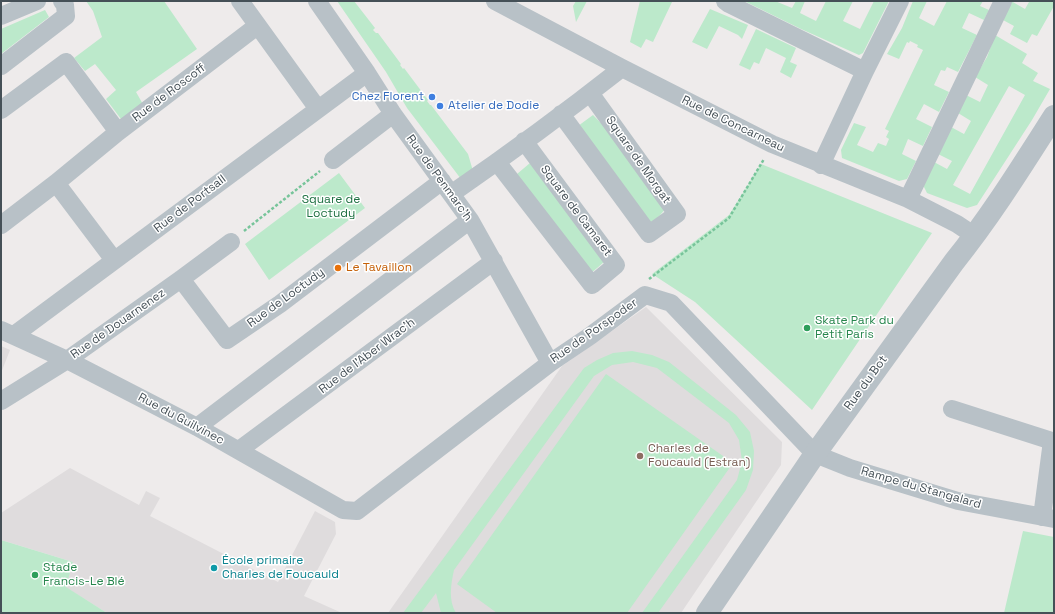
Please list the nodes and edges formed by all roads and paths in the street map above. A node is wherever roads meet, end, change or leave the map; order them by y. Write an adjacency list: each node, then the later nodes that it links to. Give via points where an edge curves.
1 (36, 1): 9 (street)
2 (62, 1): 11 (street, via 66,16)
3 (240, 1): 10 (street)
4 (317, 1): 14 (street, Rue de Penmarc'h)
5 (495, 1): 12 (street, Rue de Concarneau)
6 (900, 1): 13 (street)
7 (1003, 1): 29 (street)
8 (728, 2): 13 (street)
9 (1, 16)
10 (258, 26): 16 (street); 21 (street, Rue de Roscoff)
11 (1, 66)
12 (622, 68): 15 (street, Rue de Loctudy); 23 (street, Rue de Concarneau)
13 (865, 71): 26 (street)
14 (367, 73): 16 (street, Rue de Portsall); 18 (street, Rue de Penmarc'h)
15 (590, 92): 19 (street, Rue de Loctudy); 19 (street, Square de Morgat, via 677,214 672,218 649,234)
16 (318, 109): 34 (street, Rue de Portsall)
17 (1, 110): 21 (street, via 66,62)
18 (393, 114): 24 (street); 28 (street, Rue de Penmarc'h)
19 (561, 114): 22 (street, Rue de Loctudy)
20 (1054, 116): 32 (street, Rue du Bot)
21 (118, 132): 27 (street, Rue de Roscoff)
22 (524, 141): 25 (street, Rue de Loctudy); 25 (street, Square de Camaret, via 616,265 592,285)
23 (772, 144): 26 (street, Rue de Concarneau); 37 (path, via 729,218 646,281)
24 (333, 160): 33 (path)
25 (497, 162): 28 (street, Rue de Loctudy)
26 (821, 165): 29 (street, Rue de Concarneau)
27 (56, 183): 31 (street, Rue de Roscoff); 34 (street)
28 (447, 188): 30 (street, Rue de Penmarc'h); 36 (street, Rue de Loctudy, via 227,340)
29 (908, 199): 32 (street, Rue de Concarneau)
30 (470, 220): 35 (street, Rue de Penmarc'h); 43 (street)
31 (1, 225)
32 (975, 236): 46 (street, Rue du Bot)
33 (231, 242): 36 (street, Rue de Douarnenez)
34 (114, 260): 38 (street, Rue de Portsall)
35 (494, 261): 40 (street, Rue de Penmarc'h); 45 (street, Rue de l'Aber Wrac'h)
36 (180, 280): 39 (street, Rue de Douarnenez)
37 (645, 295): 40 (street, Rue de Porspoder); 46 (street, Rue de Porspoder, via 671,303)
38 (7, 332): 39 (street, Rue du Guilvinec)
39 (67, 360): 41 (street, Rue de Douarnenez); 43 (street, Rue du Guilvinec)
40 (550, 363): 47 (street, Rue de Porspoder)
41 (1, 401)
42 (952, 409): 44 (street)
43 (197, 427): 45 (street, Rue du Guilvinec)
44 (1053, 439): 48 (street)
45 (239, 450): 47 (street, Rue du Guilvinec, via 343,510)
46 (815, 454): 48 (street, Rampe du Stangalard, via 850,468 958,501); 49 (street, Rue du Bot)
47 (357, 511)
48 (1048, 518)
49 (707, 613)

